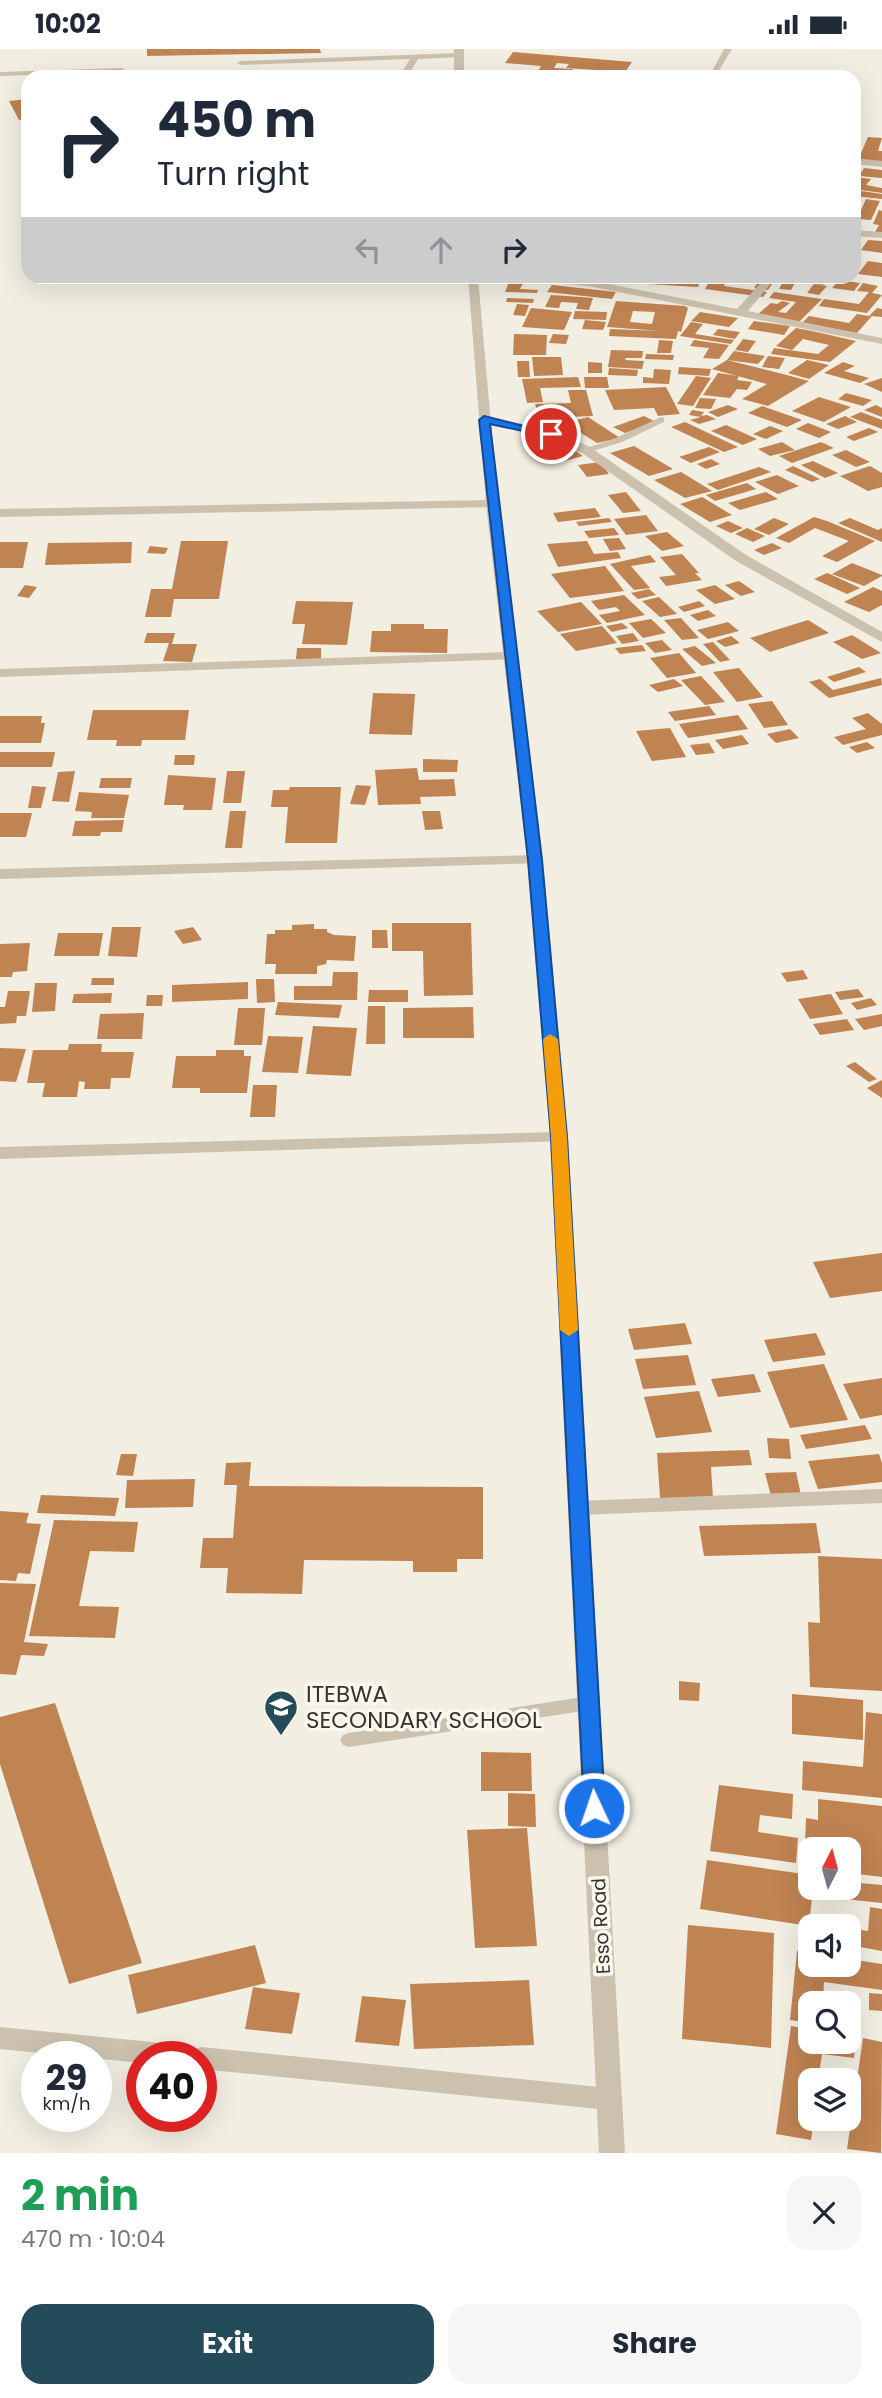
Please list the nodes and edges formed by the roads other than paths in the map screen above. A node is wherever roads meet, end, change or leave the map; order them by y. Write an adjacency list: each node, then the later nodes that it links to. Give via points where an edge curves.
1 (728, 49): 7 (lane)
2 (459, 52): 3 (lane); 6 (street)
3 (416, 56): 4 (lane); 5 (lane)
4 (241, 63)
5 (407, 70)
6 (459, 70)
7 (716, 70)
8 (21, 73): 9 (lane)
9 (0, 74)
10 (861, 162): 11 (street)
11 (882, 164)
12 (861, 234): 13 (street)
13 (882, 235)
14 (474, 284): 19 (street, Esso Road)
15 (593, 284): 17 (street)
16 (765, 284): 17 (street)
17 (740, 313): 18 (street)
18 (882, 341)
19 (484, 420): 21 (street, via 551,434); 22 (street, Esso Road)
20 (662, 420): 21 (lane)
21 (586, 450): 24 (street, via 741,558)
22 (492, 503): 23 (street); 25 (street, Esso Road)
23 (0, 513)
24 (882, 638)
25 (511, 656): 26 (street); 27 (street, Esso Road)
26 (0, 673)
27 (535, 860): 28 (street); 29 (street, Esso Road)
28 (0, 874)
29 (559, 1137): 30 (street); 32 (street, Esso Road)
30 (0, 1153)
31 (882, 1496): 32 (street)
32 (578, 1508): 33 (street, Esso Road)
33 (589, 1703): 34 (lane); 38 (street, Esso Road)
34 (349, 1740)
35 (0, 2038): 36 (street)
36 (126, 2050)
37 (217, 2060): 38 (street)
38 (610, 2099): 39 (street, Esso Road)
39 (612, 2153)

